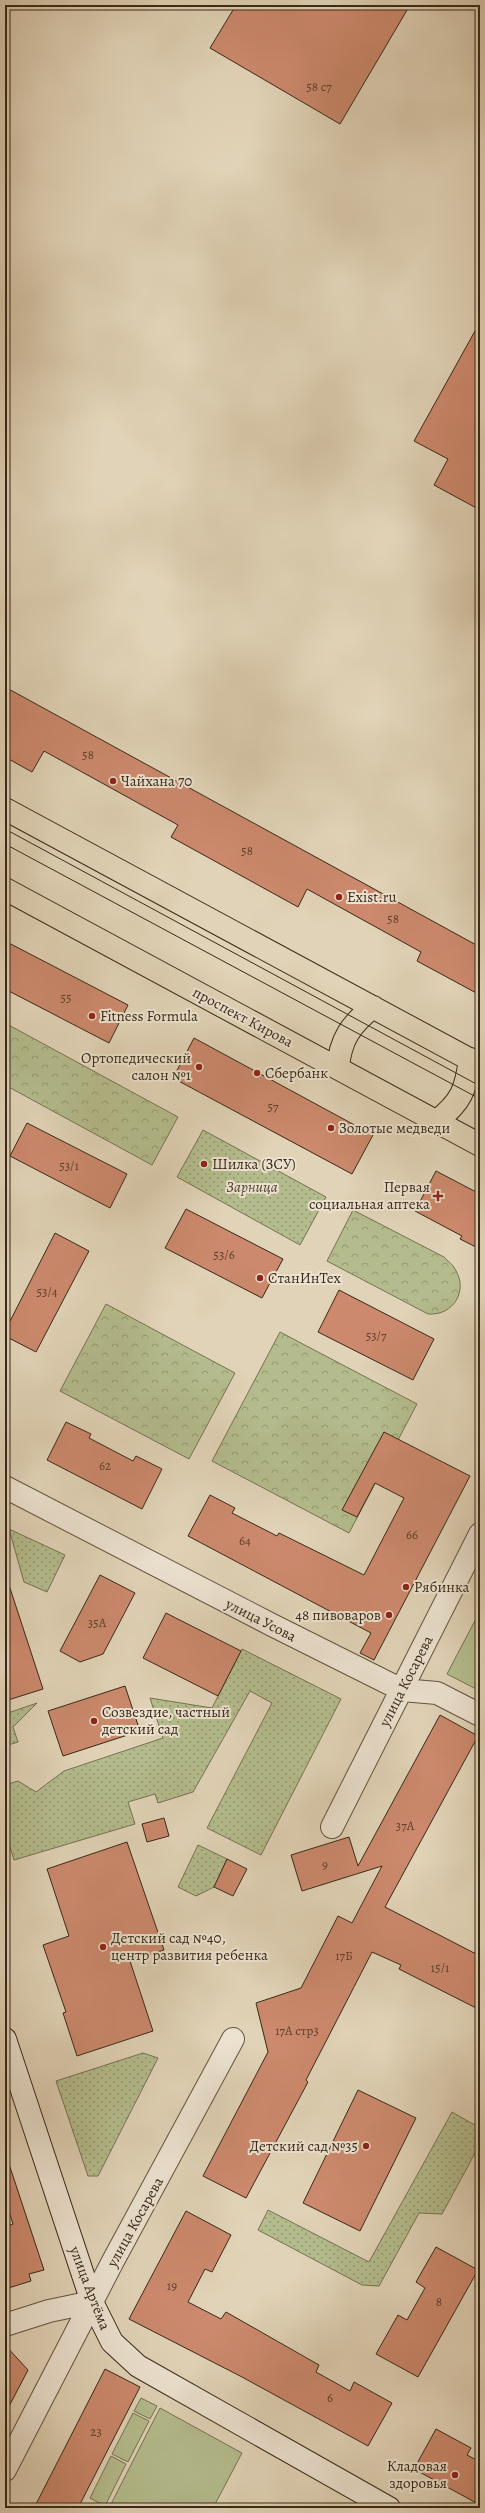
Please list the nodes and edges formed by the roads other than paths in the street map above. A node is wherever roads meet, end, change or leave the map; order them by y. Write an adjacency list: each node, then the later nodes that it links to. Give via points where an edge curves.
1 (5, 809): 3 (main road)
2 (5, 889): 5 (main road, проспект Кирова)
3 (373, 1007): 4 (main road); 5 (main road, via 349,1029 342,1044)
4 (475, 1062): 6 (main road, via 459,1100)
5 (338, 1068): 6 (main road, проспект Кирова)
6 (437, 1121): 7 (main road, проспект Кирова)
7 (480, 1145)
8 (5, 1488): 10 (street, улица Усова)
9 (480, 1534): 10 (street, улица Косарева)
10 (402, 1690): 11 (street, улица Усова, via 437,1693); 12 (street, улица Косарева)
11 (480, 1715)
12 (332, 1827)
13 (5, 2039): 15 (street, улица Артёма)
14 (233, 2039): 15 (street, улица Косарева)
15 (92, 2302): 16 (street, via 49,2311); 17 (street, улица Косарева); 18 (street, улица Артёма, via 112,2342 138,2366)
16 (5, 2325)
17 (5, 2470)
18 (389, 2508)

